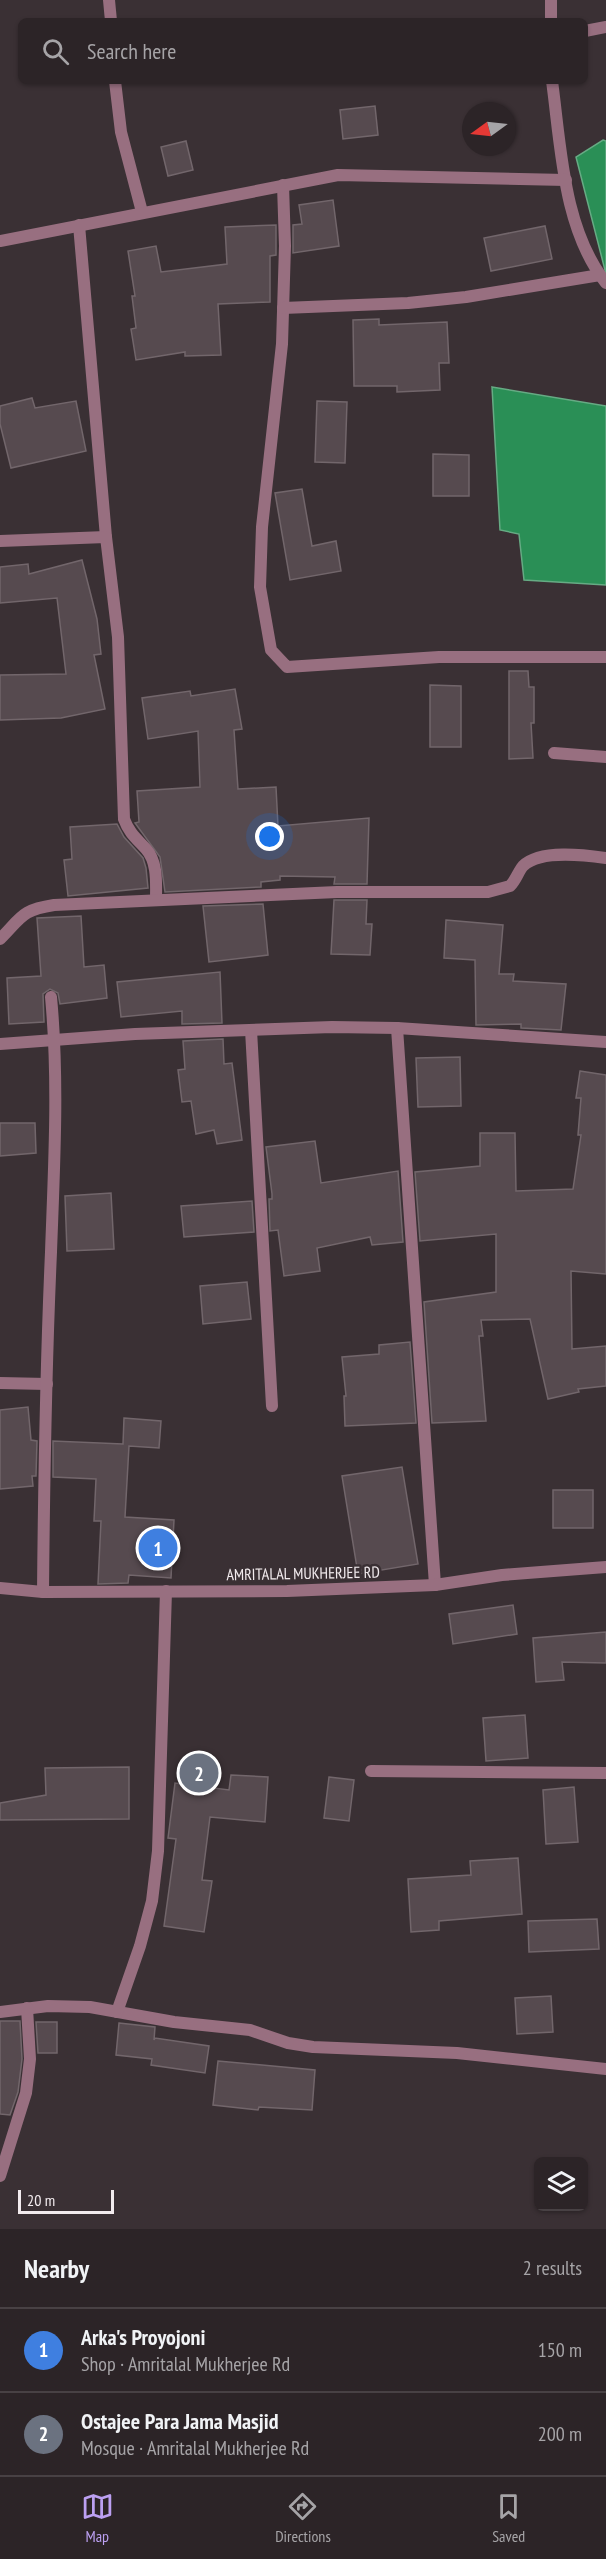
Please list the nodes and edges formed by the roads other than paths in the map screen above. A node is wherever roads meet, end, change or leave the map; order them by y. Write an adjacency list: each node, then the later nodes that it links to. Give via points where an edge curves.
1 (109, 0): 3 (street)
2 (551, 0): 4 (street)
3 (111, 18)
4 (551, 18)
5 (606, 27): 6 (street)
6 (588, 30)
7 (115, 84): 11 (street, via 121,132)
8 (552, 84): 9 (street)
9 (566, 180): 10 (street, via 338,174); 14 (street, via 586,249)
10 (283, 185): 11 (street); 15 (street)
11 (142, 212): 12 (street)
12 (79, 225): 13 (street); 16 (street)
13 (0, 241)
14 (603, 279): 15 (street, via 408,303)
15 (283, 308): 18 (street, via 262,527 260,587 271,650 287,667 439,657)
16 (106, 537): 17 (street); 22 (street, via 118,637 124,819 129,831 148,850 156,877)
17 (0, 541)
18 (606, 657)
19 (554, 753): 20 (street)
20 (606, 758)
21 (606, 858): 22 (street, via 545,856 523,867 510,886 488,892 337,892)
22 (156, 900): 23 (street, via 32,909)
23 (0, 939)
24 (51, 997): 27 (street)
25 (397, 1028): 26 (street); 28 (street); 34 (street)
26 (251, 1030): 27 (street); 32 (street)
27 (54, 1039): 29 (street); 31 (street, via 55,1184)
28 (606, 1042)
29 (0, 1044)
30 (0, 1383): 31 (street)
31 (47, 1384): 36 (street)
32 (272, 1406)
33 (606, 1567): 34 (street, AMRITALAL MUKHERJEE RD)
34 (435, 1585): 37 (street, AMRITALAL MUKHERJEE RD, via 287,1592)
35 (0, 1588): 36 (street, AMRITALAL MUKHERJEE RD)
36 (43, 1592): 37 (street, AMRITALAL MUKHERJEE RD)
37 (166, 1592): 42 (street, via 158,1851 140,1946)
38 (371, 1771): 39 (street)
39 (606, 1773)
40 (27, 2008): 41 (street); 42 (street, via 90,2007); 44 (street, via 28,2084)
41 (0, 2012)
42 (117, 2012): 43 (street, via 250,2030 313,2047 457,2053)
43 (606, 2069)
44 (0, 2176)

